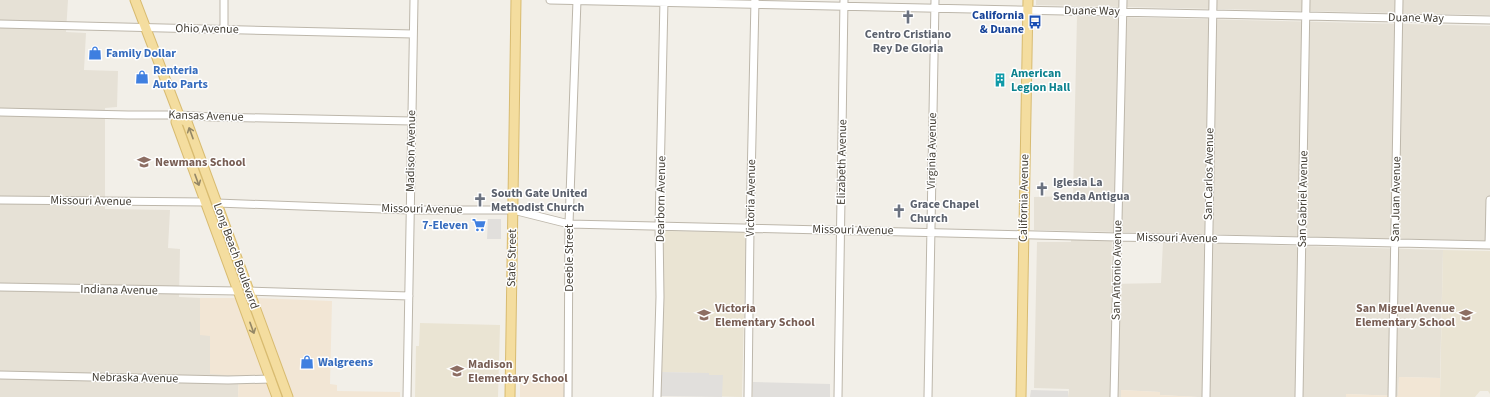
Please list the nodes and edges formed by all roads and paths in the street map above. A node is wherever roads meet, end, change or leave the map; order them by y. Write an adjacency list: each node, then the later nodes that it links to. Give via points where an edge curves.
1 (135, 0): 24 (main road, Long Beach Boulevard)
2 (224, 0): 25 (street)
3 (414, 0): 26 (street, Madison Avenue)
4 (516, 0): 35 (main road, State Street)
5 (550, 0): 6 (street, Duane Way)
6 (577, 0): 13 (street, Duane Way); 36 (street, Deeble Street)
7 (935, 0): 16 (street, Virginia Avenue)
8 (1028, 0): 17 (main road, California Avenue)
9 (1123, 0): 18 (street, San Antonio Avenue)
10 (1213, 0): 19 (street, San Carlos Avenue)
11 (1306, 0): 20 (street, San Gabriel Avenue)
12 (1399, 0): 21 (street, San Juan Avenue)
13 (664, 1): 14 (street, Duane Way); 37 (street, Dearborn Avenue)
14 (755, 2): 15 (street, Duane Way); 38 (street, Victoria Avenue)
15 (844, 3): 16 (street, Duane Way); 39 (street, Elizabeth Avenue)
16 (935, 8): 17 (street, Duane Way); 40 (street, Virginia Avenue)
17 (1028, 10): 18 (street, Duane Way); 41 (main road, California Avenue)
18 (1122, 12): 19 (street, Duane Way); 42 (street, San Antonio Avenue)
19 (1213, 14): 20 (street, Duane Way); 43 (street, San Carlos Avenue)
20 (1306, 16): 21 (street, Duane Way); 44 (street, San Gabriel Avenue)
21 (1398, 18): 22 (street, Duane Way); 45 (street, San Juan Avenue)
22 (1490, 20)
23 (0, 24): 24 (street, Ohio Avenue)
24 (146, 28): 25 (street, Ohio Avenue); 28 (main road, Long Beach Boulevard)
25 (224, 29): 26 (street, Ohio Avenue)
26 (413, 34): 29 (street, Madison Avenue)
27 (0, 112): 28 (street, Kansas Avenue)
28 (179, 116): 29 (street, Kansas Avenue); 32 (main road, Long Beach Boulevard, one-way to 32, via 176,122); 33 (main road, Long Beach Boulevard, one-way to 28, via 187,122)
29 (412, 121): 34 (street, Madison Avenue)
30 (0, 200): 32 (street, Missouri Avenue)
31 (1490, 200): 46 (street)
32 (206, 202): 48 (main road, Long Beach Boulevard)
33 (217, 203): 34 (street, Missouri Avenue); 49 (main road, Long Beach Boulevard)
34 (410, 210): 35 (street, Missouri Avenue); 50 (street, Madison Avenue)
35 (513, 210): 36 (street, Missouri Avenue); 56 (main road, State Street)
36 (569, 224): 37 (street, Missouri Avenue); 57 (street, Deeble Street)
37 (659, 226): 38 (street, Missouri Avenue); 58 (street, Dearborn Avenue)
38 (750, 228): 39 (street, Missouri Avenue); 59 (street, Victoria Avenue)
39 (841, 230): 40 (street, Missouri Avenue); 60 (street, Elizabeth Avenue)
40 (931, 232): 41 (street, Missouri Avenue); 61 (street, Virginia Avenue)
41 (1024, 234): 42 (street, Missouri Avenue); 62 (main road, California Avenue)
42 (1117, 238): 43 (street, Missouri Avenue); 63 (street, San Antonio Avenue)
43 (1208, 238): 44 (street, Missouri Avenue); 64 (street, San Carlos Avenue)
44 (1302, 241): 45 (street, Missouri Avenue); 65 (street, San Gabriel Avenue)
45 (1395, 243): 46 (street, Missouri Avenue); 66 (street, San Juan Avenue)
46 (1489, 245)
47 (0, 287): 48 (street, Indiana Avenue)
48 (238, 291): 52 (main road, Long Beach Boulevard, one-way to 52)
49 (249, 291): 50 (street); 54 (main road, Long Beach Boulevard)
50 (409, 296): 55 (street, Madison Avenue)
51 (0, 375): 52 (street, Nebraska Avenue)
52 (270, 379): 53 (main road, Long Beach Boulevard)
53 (277, 397)
54 (288, 397)
55 (407, 397)
56 (510, 397)
57 (568, 397)
58 (657, 397)
59 (748, 397)
60 (838, 397)
61 (928, 397)
62 (1021, 397)
63 (1114, 397)
64 (1206, 397)
65 (1299, 397)
66 (1392, 397)

